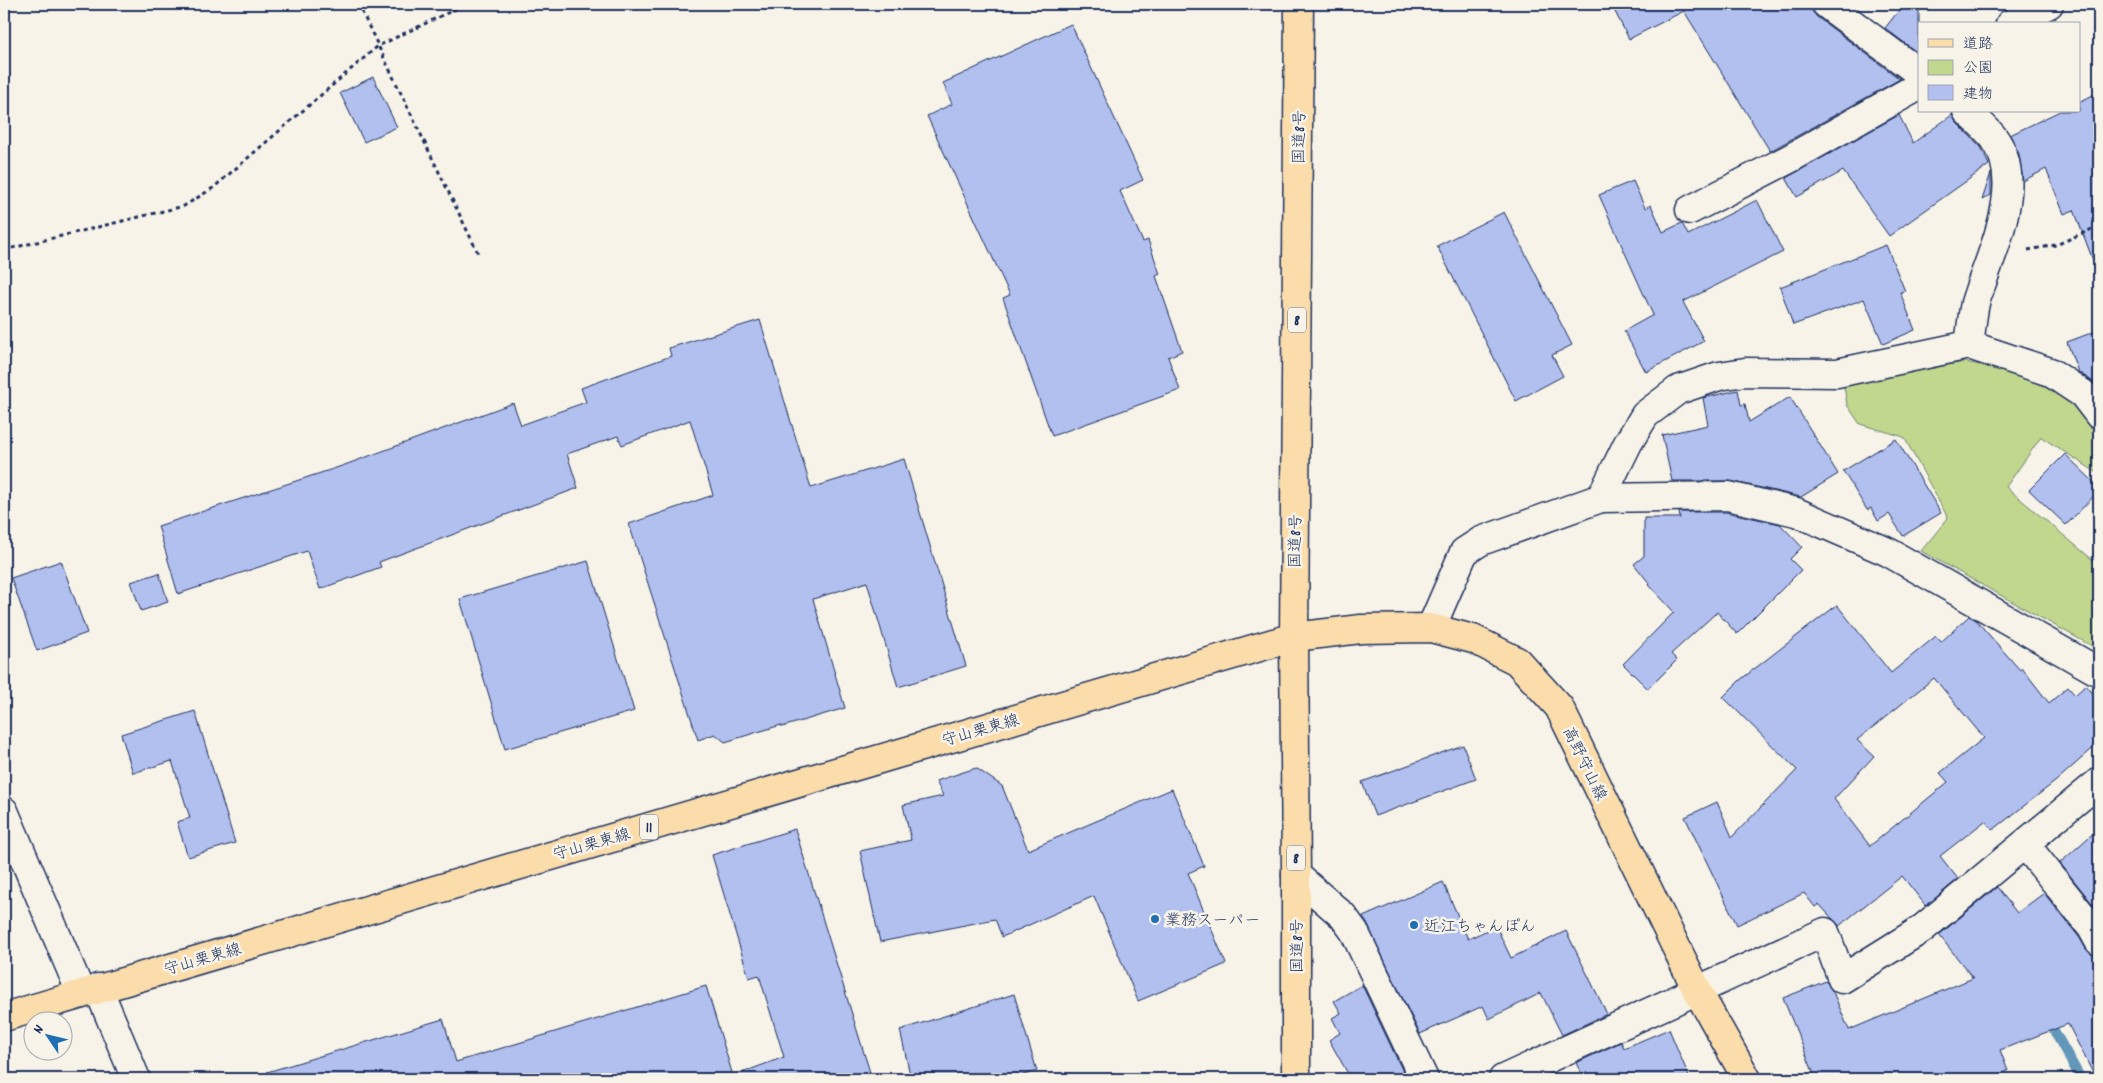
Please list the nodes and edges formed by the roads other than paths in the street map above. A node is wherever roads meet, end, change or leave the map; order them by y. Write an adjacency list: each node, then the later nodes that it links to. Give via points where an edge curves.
1 (1300, 4): 13 (main road, 国道8号 / 8)
2 (1826, 4): 5 (street)
3 (2049, 4): 4 (street)
4 (2014, 22)
5 (1918, 72)
6 (1918, 87): 8 (street)
7 (1968, 112): 9 (street, via 1995,139 2006,164 2008,187 2002,222 1975,304)
8 (1690, 210)
9 (1969, 345): 10 (street, via 2050,372 2083,394); 11 (street, via 1837,373 1745,372 1719,376 1678,390 1645,415)
10 (2099, 415)
11 (1601, 498): 12 (street, via 1481,540 1464,552); 14 (street, via 1728,496 1796,512 1888,552)
12 (1431, 628): 13 (main road, 高野守山線, via 1361,630); 21 (main road, 高野守山線, via 1473,639 1517,661 1559,707)
13 (1294, 637): 18 (main road, 国道8号 / 8); 20 (main road, 守山栗東線 / 11)
14 (2099, 672)
15 (2099, 782): 17 (street)
16 (4, 811): 20 (street)
17 (2025, 844): 19 (street); 21 (street, via 1922,929 1842,979 1825,932)
18 (1296, 875): 24 (main road, 国道8号 / 8); 25 (street, via 1343,916 1354,931)
19 (2096, 934)
20 (89, 991): 22 (main road, 守山栗東線 / 11); 23 (street)
21 (1698, 992): 26 (street); 27 (main road, 高野守山線)
22 (4, 1017)
23 (136, 1079)
24 (1296, 1079)
25 (1424, 1079)
26 (1503, 1079)
27 (1747, 1079)

